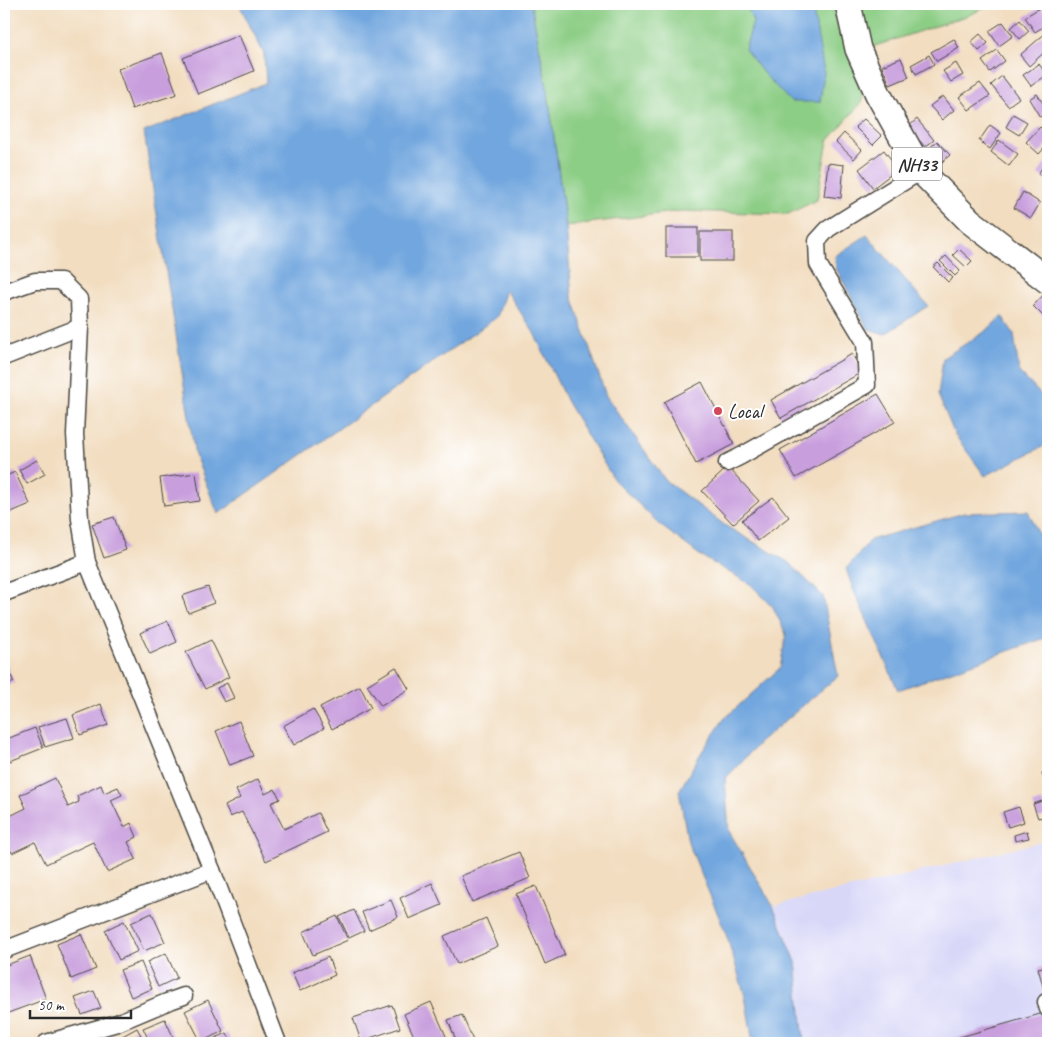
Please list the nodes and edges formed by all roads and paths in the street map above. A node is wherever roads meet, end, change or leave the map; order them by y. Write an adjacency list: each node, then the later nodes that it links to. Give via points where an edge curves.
1 (848, 4): 2 (highway, NH33, via 858,49 878,94)
2 (921, 171): 3 (highway, NH33, via 970,221); 7 (street, via 828,229 817,241 818,264 865,342 867,385)
3 (1048, 281)
4 (4, 292): 5 (street, via 35,281 61,281 79,299)
5 (80, 327): 6 (street); 8 (street, via 75,434 80,519)
6 (4, 357)
7 (727, 463)
8 (87, 562): 9 (street); 10 (street)
9 (4, 593)
10 (212, 870): 11 (street); 14 (street)
11 (4, 950)
12 (184, 996): 13 (street, via 117,1023)
13 (46, 1043)
14 (278, 1043)

